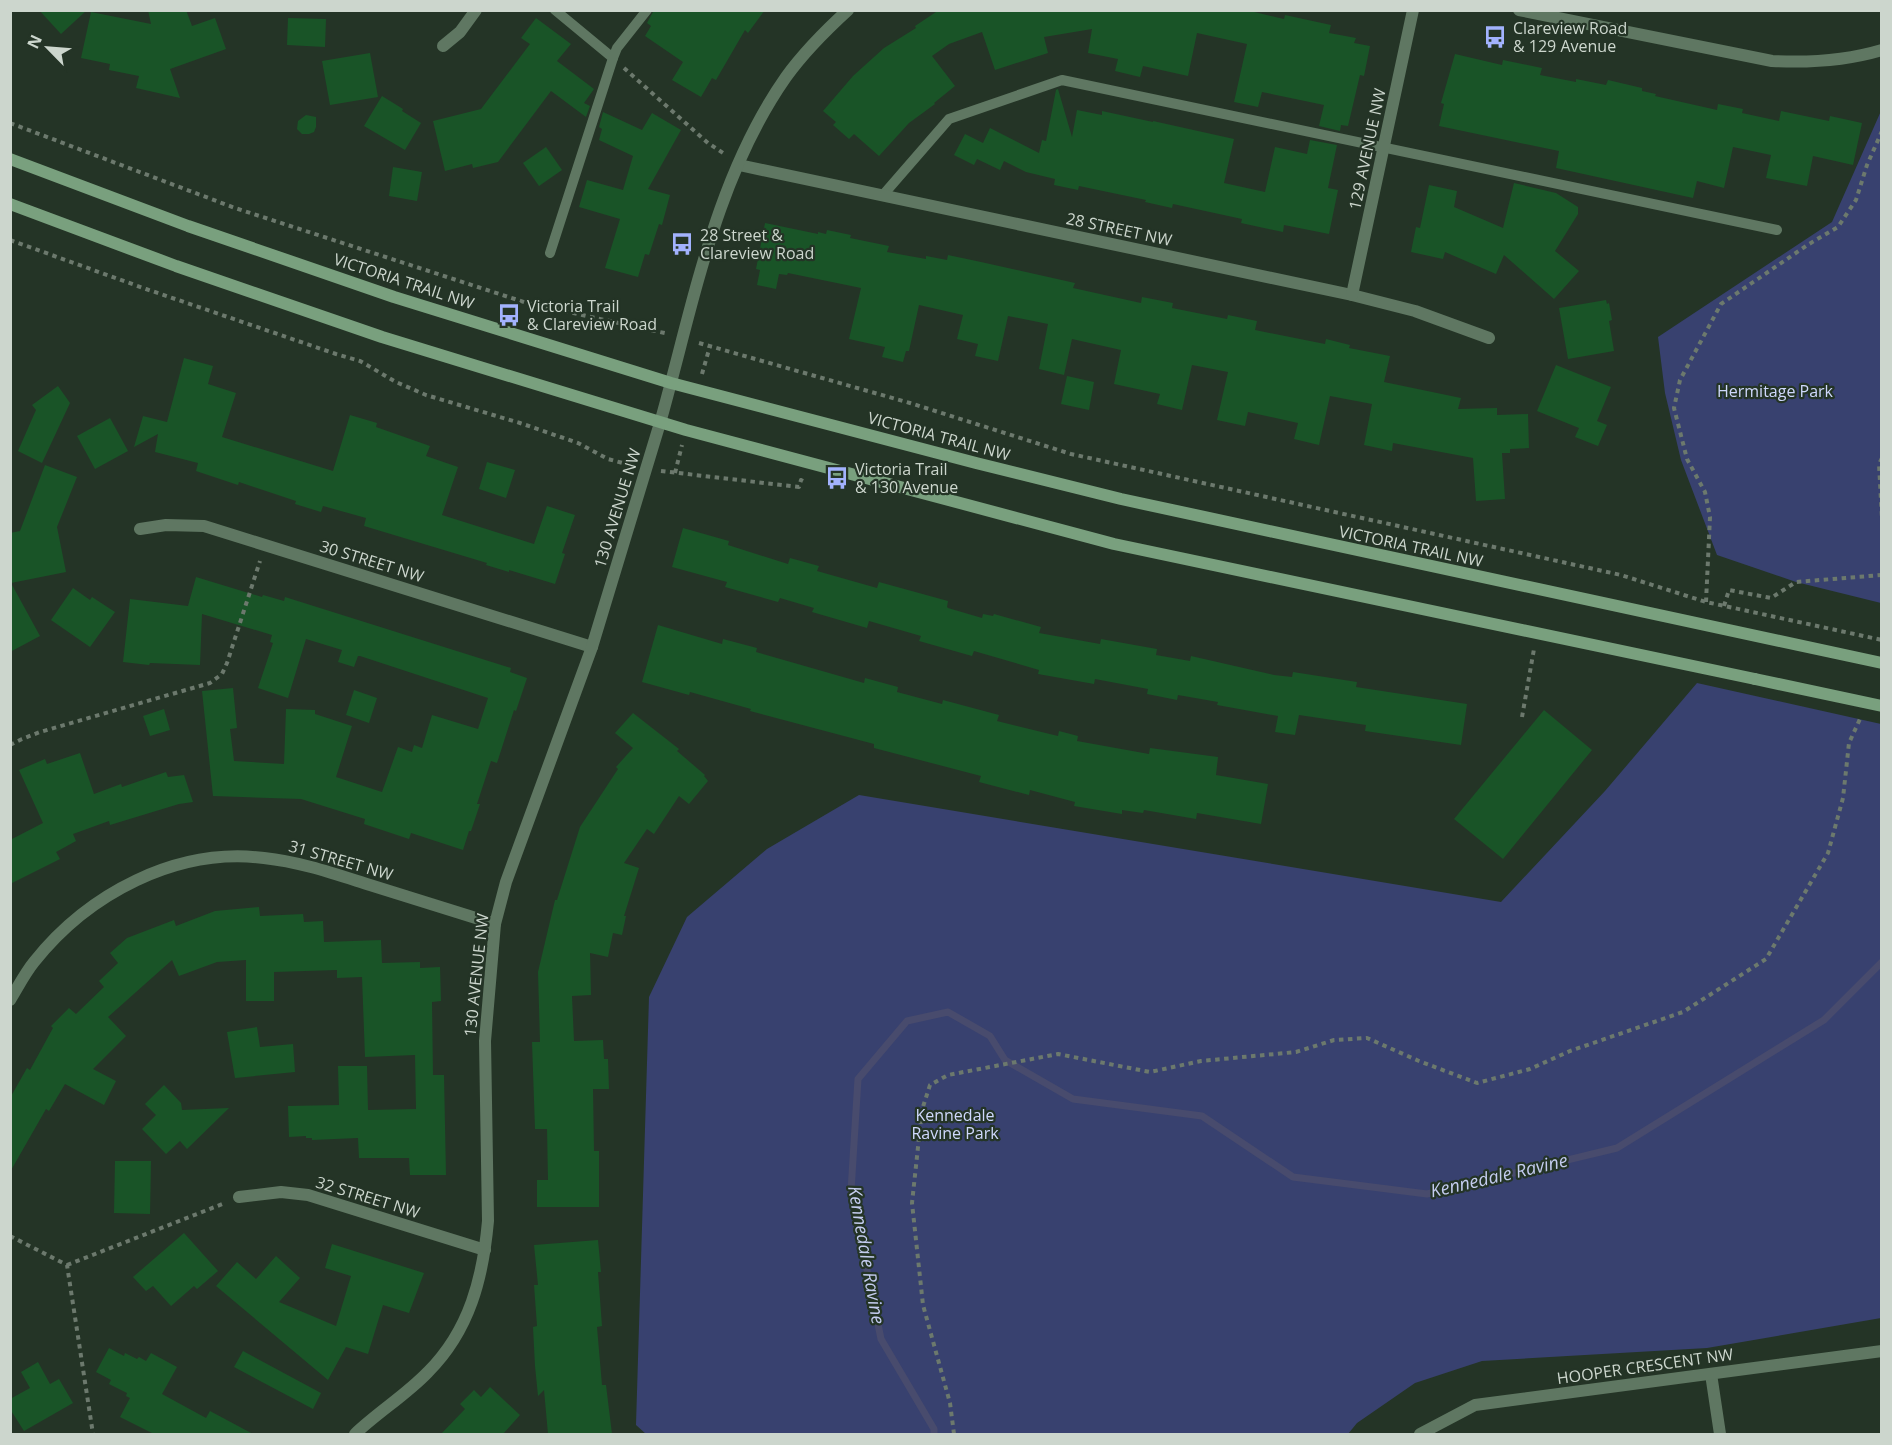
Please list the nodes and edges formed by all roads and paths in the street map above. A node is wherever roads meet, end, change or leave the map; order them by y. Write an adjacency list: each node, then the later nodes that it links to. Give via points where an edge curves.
1 (476, 10): 7 (street, via 460,32)
2 (555, 10): 9 (lane)
3 (647, 10): 9 (lane)
4 (848, 10): 14 (street, 130 AVENUE NW, via 787,77 768,105)
5 (1413, 10): 12 (street, 129 AVENUE NW)
6 (1519, 10): 8 (street, via 1772,61 1835,60)
7 (443, 46)
8 (1881, 50)
9 (613, 58): 14 (path, via 708,143); 19 (lane)
10 (10, 123): 22 (path, via 235,208 526,303)
11 (1881, 131): 36 (path, via 1856,200 1838,227 1721,304 1680,380 1674,408 1687,459 1705,492 1710,517)
12 (1384, 148): 15 (lane, via 1062,80 949,119); 17 (lane); 20 (street, 129 AVENUE NW)
13 (10, 159): 24 (main road, VICTORIA TRAIL NW, via 394,297)
14 (739, 165): 15 (street, 28 STREET NW); 22 (street, 130 AVENUE NW, via 706,257)
15 (883, 195): 20 (street, 28 STREET NW)
16 (10, 204): 26 (main road, via 382,338)
17 (1777, 230)
18 (10, 240): 29 (path, via 353,358 426,395 520,423 578,443 608,459)
19 (550, 253)
20 (1352, 295): 21 (street, 28 STREET NW, via 1415,310)
21 (1489, 338)
22 (684, 339): 23 (path); 24 (street, 130 AVENUE NW)
23 (710, 346): 25 (path); 36 (path, via 1071,454 1621,575)
24 (671, 383): 25 (main road, VICTORIA TRAIL NW); 26 (street, 130 AVENUE NW)
25 (697, 390): 41 (main road, VICTORIA TRAIL NW, via 1121,499)
26 (660, 423): 27 (main road); 29 (street, 130 AVENUE NW)
27 (686, 430): 30 (path); 38 (main road, via 1114,544)
28 (1881, 458): 32 (path)
29 (646, 469): 30 (path); 40 (street, 130 AVENUE NW)
30 (675, 473): 31 (path, via 799,487 801,480)
31 (809, 483)
32 (1881, 519)
33 (140, 529): 34 (street, 30 STREET NW, via 204,526)
34 (265, 545): 40 (street, 30 STREET NW); 45 (path, via 227,663 218,678 40,732)
35 (1881, 574): 37 (path, via 1796,582 1771,598 1729,590)
36 (1706, 602): 37 (path)
37 (1724, 606): 39 (path)
38 (1536, 634): 42 (main road, bridge); 44 (path)
39 (1881, 640)
40 (592, 647): 46 (street, 130 AVENUE NW, via 506,882)
41 (1881, 663)
42 (1881, 706)
43 (1863, 711): 56 (path, via 1849,743 1843,798 1828,854 1766,959 1683,1012 1570,1051 1530,1070 1477,1083 1367,1038 1150,1072 1058,1054 948,1075 930,1085 922,1110 912,1203 923,1305 950,1403)
44 (1522, 717)
45 (10, 746)
46 (495, 924): 47 (street, 31 STREET NW, via 310,866 261,857 205,860 139,878 74,919 33,964); 50 (street, 130 AVENUE NW, via 485,1041)
47 (10, 1000)
48 (239, 1197): 50 (street, 32 STREET NW, via 281,1192 308,1195); 51 (path)
49 (10, 1236): 51 (path)
50 (485, 1250): 55 (street, 130 AVENUE NW, via 471,1307 446,1352 411,1388)
51 (67, 1265): 54 (path)
52 (1881, 1350): 53 (street, HOOPER CRESCENT NW)
53 (1711, 1374): 57 (street, HOOPER CRESCENT NW, via 1475,1405); 58 (street)
54 (93, 1434)
55 (355, 1434)
56 (954, 1434)
57 (1420, 1434)
58 (1720, 1434)

